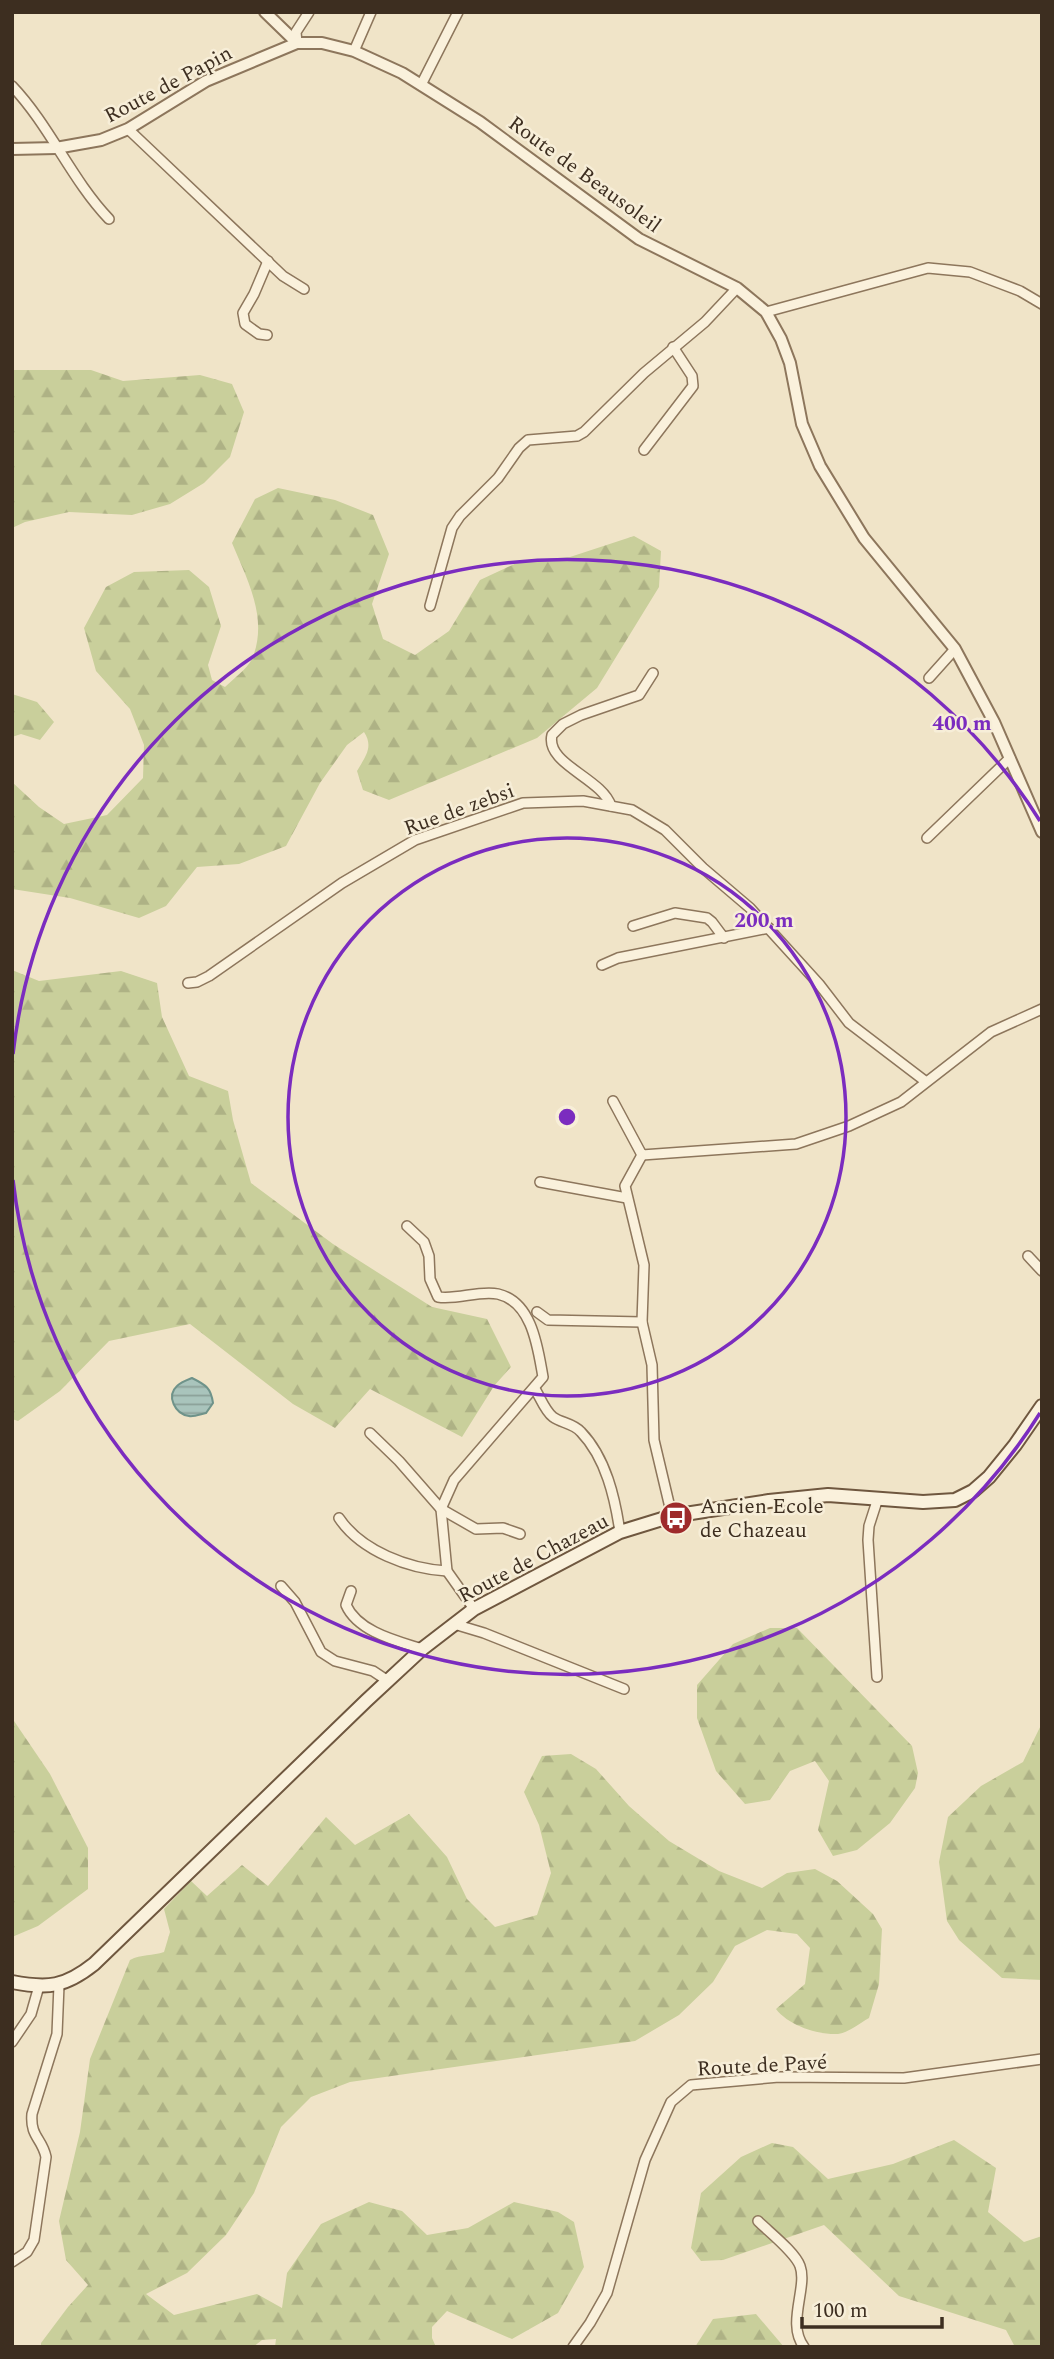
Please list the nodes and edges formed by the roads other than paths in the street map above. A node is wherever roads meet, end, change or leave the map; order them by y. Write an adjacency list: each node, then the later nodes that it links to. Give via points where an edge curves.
1 (265, 12): 5 (street)
2 (309, 12): 5 (street, via 296,32)
3 (371, 12): 6 (street)
4 (457, 12): 7 (street)
5 (297, 43): 6 (street, Route de Beausoleil); 9 (street, Route de Papin, via 206,81)
6 (354, 51): 7 (street, Route de Beausoleil)
7 (421, 85): 14 (street, Route de Beausoleil, via 480,122 639,239)
8 (12, 86): 10 (street)
9 (128, 129): 10 (street, Route de Papin, via 101,140); 13 (street)
10 (56, 148): 11 (street, Route de Papin); 12 (street)
11 (12, 149)
12 (109, 219)
13 (268, 261): 15 (street); 18 (street, via 243,313 245,324)
14 (737, 288): 17 (street, Route de Beausoleil); 19 (street)
15 (304, 289)
16 (1042, 303): 17 (street, via 970,272 928,268)
17 (766, 312): 22 (street, Route de Beausoleil, via 790,363 802,425 834,490 864,538)
18 (267, 335)
19 (673, 347): 20 (street, via 692,376 693,386); 21 (street, via 584,432 528,440 519,448 453,528)
20 (644, 450)
21 (430, 606)
22 (955, 649): 24 (street); 25 (street, Route de Beausoleil)
23 (653, 673): 26 (street, via 639,695 581,715 552,735 558,757 605,793)
24 (929, 678)
25 (1010, 758): 27 (street, Route de Beausoleil); 28 (street)
26 (611, 806): 30 (street, Rue de zebsi, via 632,810 665,830); 33 (street, Rue de zebsi, via 583,800 523,803 415,841 342,883 209,976)
27 (1042, 832)
28 (926, 838)
29 (633, 926): 31 (street, via 675,913 707,918)
30 (769, 928): 31 (street); 35 (street, Rue de zebsi, via 849,1023)
31 (724, 938): 32 (street)
32 (602, 965)
33 (188, 983)
34 (1042, 1009): 35 (street, via 992,1032)
35 (925, 1081): 37 (street, via 901,1102 796,1144)
36 (612, 1101): 37 (street)
37 (642, 1155): 39 (street, via 625,1186)
38 (540, 1182): 39 (street)
39 (627, 1198): 44 (street, via 644,1265)
40 (407, 1226): 45 (street, via 424,1242 438,1297 499,1294 517,1305 531,1326 538,1353 543,1377)
41 (1028, 1256): 42 (street)
42 (1042, 1271)
43 (537, 1312): 44 (street, via 548,1320)
44 (642, 1322): 50 (street, via 652,1365 654,1440)
45 (535, 1389): 49 (street, via 454,1480); 52 (street, via 551,1416 581,1432 599,1459 615,1496)
46 (1042, 1406): 48 (main road, Route de Chazeau, via 1002,1462 964,1496 944,1502)
47 (370, 1433): 49 (street)
48 (878, 1498): 50 (main road, Route de Chazeau, via 828,1495); 60 (street, via 868,1540)
49 (441, 1509): 53 (street, via 476,1530 503,1528); 54 (street)
50 (672, 1516): 52 (main road, Route de Chazeau)
51 (339, 1518): 54 (street, via 353,1535 377,1550 423,1570)
52 (620, 1532): 57 (main road, Route de Chazeau)
53 (520, 1534)
54 (447, 1571): 57 (street)
55 (281, 1586): 61 (street, via 295,1602 321,1652)
56 (351, 1591): 59 (street, via 346,1605 358,1622)
57 (474, 1609): 58 (main road, Route de Chazeau)
58 (454, 1624): 59 (main road, Route de Chazeau); 62 (street)
59 (422, 1649): 61 (main road, Route de Chazeau)
60 (877, 1677)
61 (388, 1681): 64 (main road, Route de Chazeau, via 94,1964)
62 (624, 1689)
63 (12, 1982): 65 (main road, Route de Chazeau)
64 (59, 1985): 65 (main road, Route de Chazeau); 69 (street, via 57,2034 32,2114 31,2125 46,2157 34,2240 27,2252)
65 (39, 1986): 66 (street, via 31,2014)
66 (12, 2042)
67 (1042, 2059): 70 (street, Route de Pavé, via 904,2078 779,2077 691,2085 671,2102 645,2160 607,2293)
68 (758, 2221): 71 (street, via 799,2263 798,2339)
69 (12, 2262)
70 (573, 2347)
71 (804, 2347)

